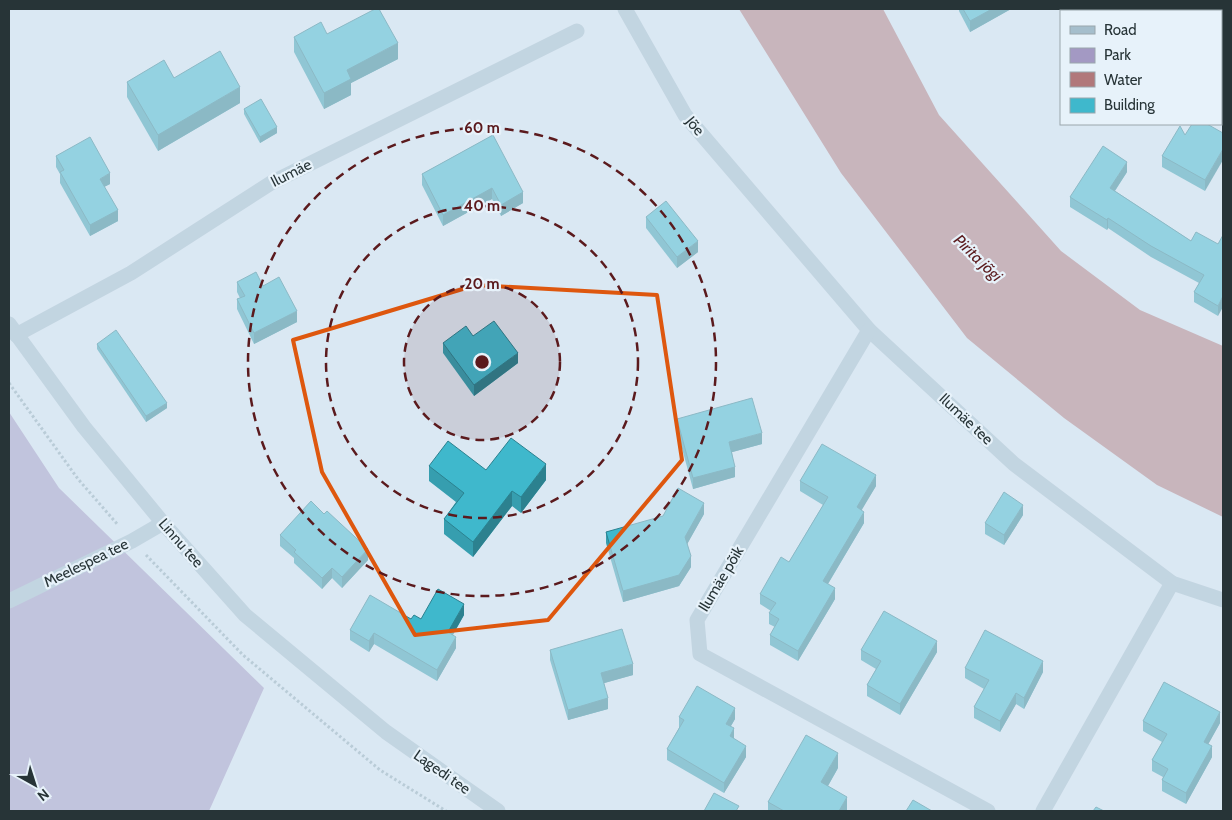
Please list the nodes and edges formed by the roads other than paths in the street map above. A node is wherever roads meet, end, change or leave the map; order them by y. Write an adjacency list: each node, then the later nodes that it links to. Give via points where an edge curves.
1 (625, 9): 3 (street, Jõe, via 685,115)
2 (577, 31): 4 (street, Ilumäe, via 271,183 130,273)
3 (784, 230): 5 (street, Ilumäe tee)
4 (12, 330): 6 (street, Linnu tee, via 84,428)
5 (869, 330): 7 (street, Ilumäe tee, via 1014,464); 12 (street, Ilumäe põik, via 697,620 700,654)
6 (163, 523): 9 (street, Meelespea tee); 10 (street, Linnu tee, via 245,615)
7 (1172, 583): 8 (street, Ilumäe tee); 13 (street)
8 (1223, 600)
9 (9, 601)
10 (386, 732): 11 (street, Lagedi tee)
11 (498, 811)
12 (988, 811)
13 (1043, 811)

